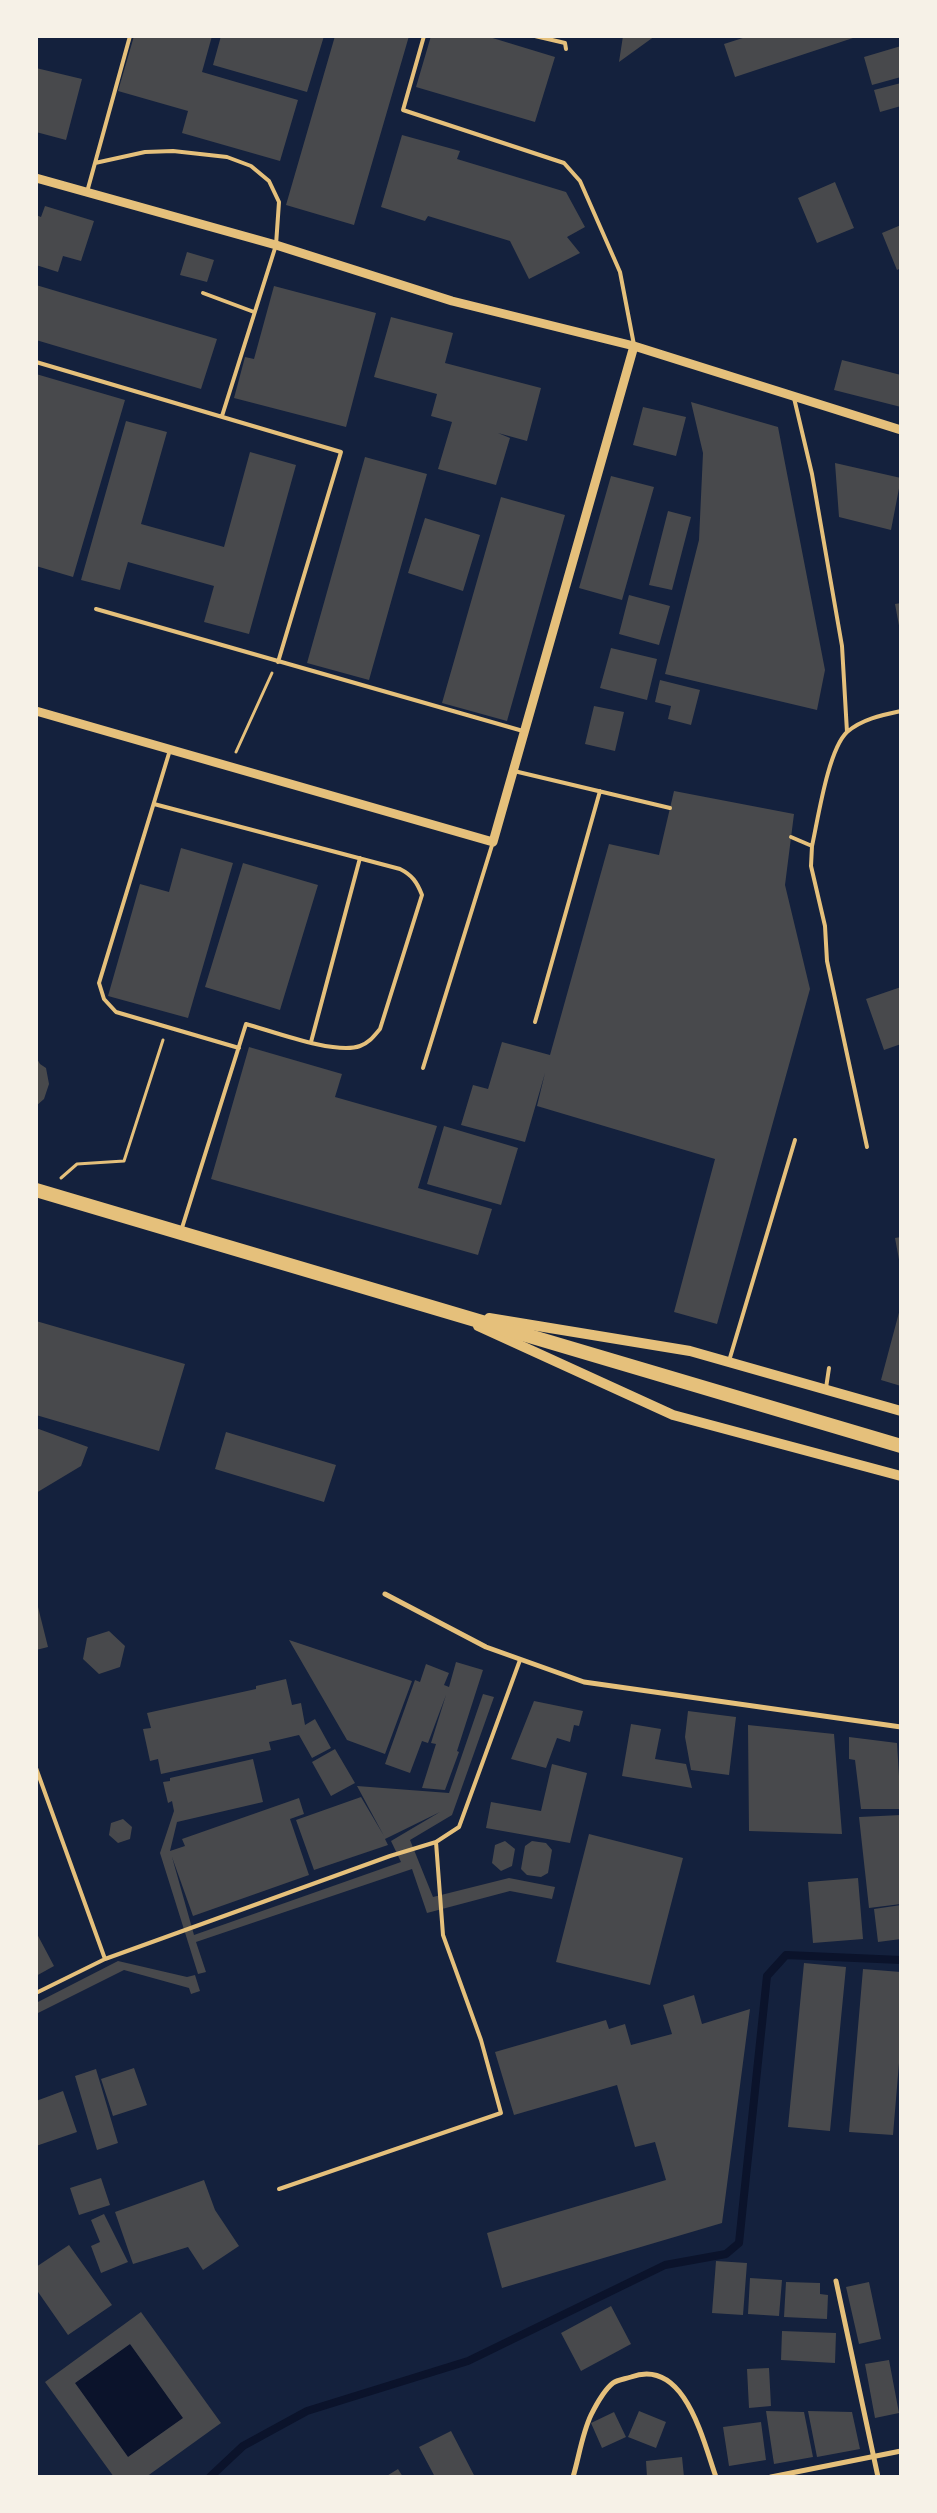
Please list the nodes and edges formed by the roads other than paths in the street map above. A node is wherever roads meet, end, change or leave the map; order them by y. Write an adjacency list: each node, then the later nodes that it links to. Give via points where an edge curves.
1 (130, 36): 5 (lane)
2 (424, 36): 11 (lane, via 403,110 564,162 580,181 620,272)
3 (535, 36): 4 (lane, via 565,44)
4 (566, 49)
5 (95, 163): 7 (lane); 8 (lane, via 145,152 173,151 227,157 252,166 269,181 279,202)
6 (36, 178): 7 (street)
7 (87, 192): 8 (street)
8 (276, 245): 10 (lane); 11 (street, via 452,301)
9 (203, 293): 10 (lane)
10 (254, 312): 14 (lane)
11 (634, 346): 13 (street); 20 (street)
12 (36, 362): 14 (lane)
13 (793, 396): 15 (street); 21 (lane, via 812,474 842,646)
14 (222, 416): 17 (lane, via 341,452)
15 (901, 430)
16 (96, 609): 17 (lane)
17 (278, 662): 20 (lane)
18 (901, 711): 21 (lane, via 873,717)
19 (36, 712): 22 (street)
20 (525, 731): 23 (street)
21 (847, 732): 29 (lane, via 834,752)
22 (170, 749): 25 (lane); 28 (street)
23 (514, 771): 24 (lane); 28 (street)
24 (600, 791): 26 (lane); 31 (lane)
25 (154, 804): 30 (lane); 33 (lane, via 99,983 104,999 116,1012)
26 (670, 808)
27 (791, 837): 29 (lane)
28 (492, 842): 34 (lane)
29 (812, 846): 36 (lane, via 811,866 825,926 827,961)
30 (360, 858): 32 (lane); 32 (lane, via 409,874 418,883 422,895 380,1029 369,1042 358,1047 342,1048)
31 (535, 1022)
32 (311, 1042): 33 (lane, via 246,1024)
33 (239, 1048): 38 (lane)
34 (423, 1068)
35 (795, 1140): 40 (lane)
36 (867, 1147)
37 (41, 1192): 38 (highway)
38 (181, 1233): 39 (highway)
39 (446, 1311): 40 (main road, via 690,1351); 44 (highway); 45 (main road, via 673,1415)
40 (728, 1362): 42 (main road)
41 (829, 1368): 42 (lane)
42 (826, 1389): 43 (main road)
43 (901, 1411)
44 (901, 1446)
45 (901, 1476)
46 (385, 1594): 47 (street, via 486,1647)
47 (520, 1660): 48 (street, via 584,1682); 50 (lane, via 459,1826)
48 (901, 1727)
49 (36, 1768): 51 (lane)
50 (436, 1842): 51 (lane); 53 (lane, via 443,1936 481,2040 501,2113)
51 (105, 1959): 52 (lane)
52 (36, 1993)
53 (279, 2189)
54 (836, 2281): 56 (street)
55 (901, 2451): 56 (street)
56 (874, 2458): 59 (street); 60 (street)
57 (573, 2477): 58 (street, via 591,2415 602,2397 613,2383 636,2375 660,2376 678,2387 689,2406)
58 (716, 2477)
59 (771, 2477)
60 (878, 2477)

